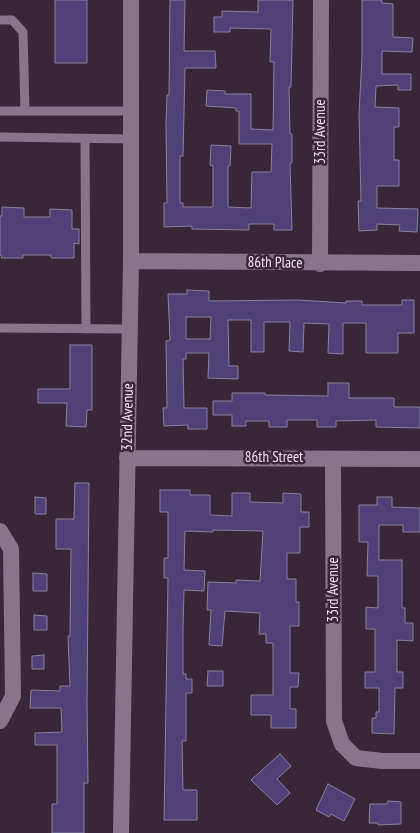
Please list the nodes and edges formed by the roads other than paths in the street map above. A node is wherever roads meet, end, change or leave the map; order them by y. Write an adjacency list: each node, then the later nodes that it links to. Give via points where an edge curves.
1 (131, 0): 6 (street, 32nd Avenue)
2 (321, 0): 11 (street, 33rd Avenue)
3 (0, 20): 5 (lane, via 12,20 23,32)
4 (0, 111): 5 (lane)
5 (25, 111): 6 (lane)
6 (131, 111): 9 (street, 32nd Avenue)
7 (0, 137): 8 (lane)
8 (85, 138): 9 (lane); 14 (lane)
9 (131, 139): 10 (street, 32nd Avenue)
10 (131, 262): 11 (street, 86th Place); 15 (street, 32nd Avenue)
11 (320, 264): 12 (street, 86th Place)
12 (420, 264)
13 (0, 328): 14 (lane)
14 (86, 329): 15 (lane)
15 (130, 329): 16 (street, 32nd Avenue)
16 (127, 458): 17 (street, 86th Street); 22 (street, 32nd Avenue)
17 (333, 458): 18 (street, 86th Street); 21 (street, 33rd Avenue, via 334,721 342,744 356,758)
18 (420, 459)
19 (0, 531): 20 (street, via 11,550 13,696)
20 (0, 721)
21 (420, 761)
22 (121, 833)

